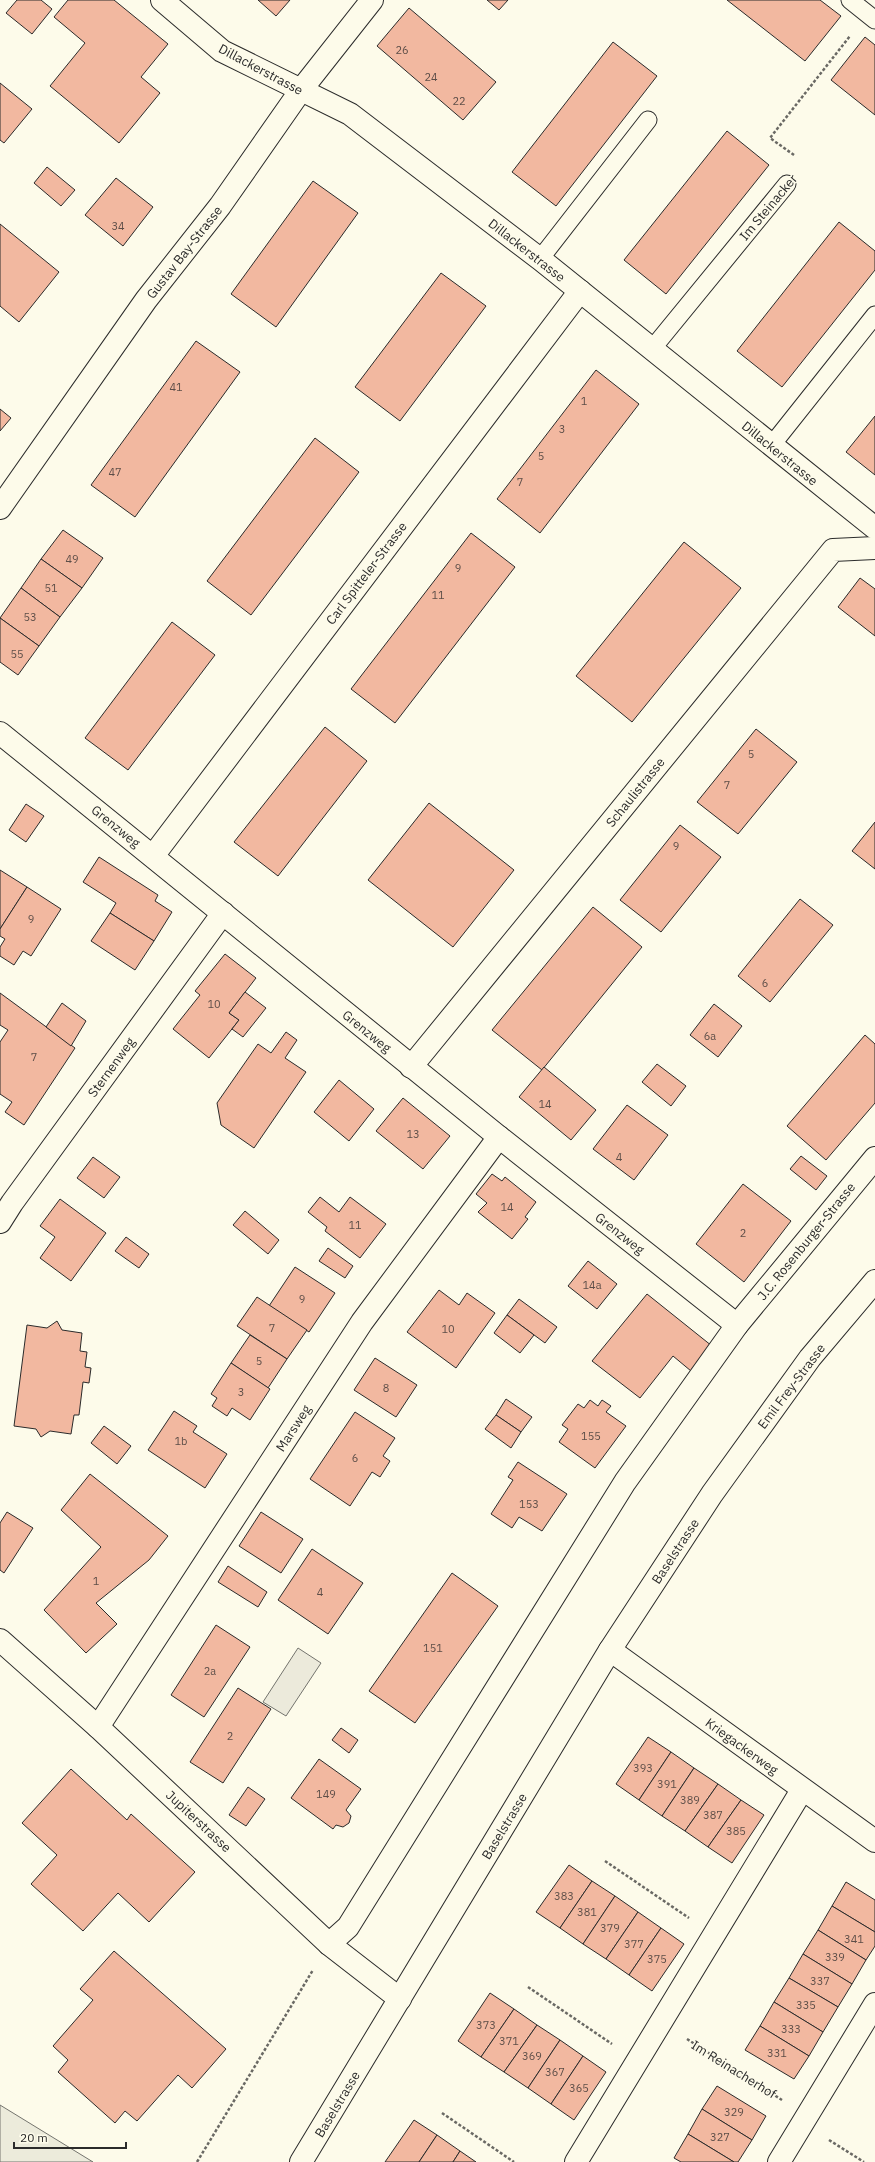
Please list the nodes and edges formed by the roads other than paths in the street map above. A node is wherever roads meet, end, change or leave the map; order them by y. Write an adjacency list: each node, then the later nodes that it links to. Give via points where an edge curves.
1 (162, 0): 5 (street, Dillackerstrasse, via 222,51)
2 (372, 0): 5 (street, Gustav Bay-Strasse)
3 (850, 0): 4 (lane)
4 (871, 17)
5 (301, 90): 8 (street, Dillackerstrasse, via 350,114); 13 (street, Gustav Bay-Strasse, via 220,206 146,300)
6 (648, 120): 8 (lane)
7 (787, 184): 11 (lane, Im Steinacker)
8 (540, 259): 9 (street, Dillackerstrasse)
9 (580, 291): 11 (street, Dillackerstrasse); 17 (street, Carl Spitteler-Strasse)
10 (875, 315): 12 (lane)
11 (652, 349): 12 (street, Dillackerstrasse)
12 (772, 446): 14 (street, Dillackerstrasse)
13 (0, 508)
14 (875, 528)
15 (875, 548): 19 (street, Schaulistrasse, via 833,550)
16 (0, 733): 17 (street, Grenzweg)
17 (153, 856): 18 (street, Grenzweg)
18 (223, 913): 19 (street, Grenzweg); 22 (street, Sternenweg)
19 (411, 1067): 20 (street, Grenzweg)
20 (498, 1137): 25 (street, Grenzweg); 29 (street, Marsweg, via 362,1322)
21 (875, 1158): 25 (street, J.C. Rosenburger-Strasse)
22 (6, 1199): 23 (street, Sternenweg)
23 (0, 1222)
24 (875, 1281): 26 (street, Emil Frey-Strasse, via 810,1358)
25 (737, 1325): 32 (street, via 625,1482 348,1927)
26 (712, 1494): 28 (street, Baselstrasse)
27 (0, 1640): 29 (street, Jupiterstrasse)
28 (610, 1650): 30 (street, Kriegackerweg); 33 (street, Baselstrasse)
29 (98, 1727): 32 (street, Jupiterstrasse)
30 (802, 1790): 31 (street, Kriegackerweg); 36 (street)
31 (875, 1841)
32 (329, 1944): 33 (street, Jupiterstrasse)
33 (400, 2000): 35 (street, Baselstrasse)
34 (875, 2004): 37 (street)
35 (301, 2162)
36 (576, 2162)
37 (779, 2162)

